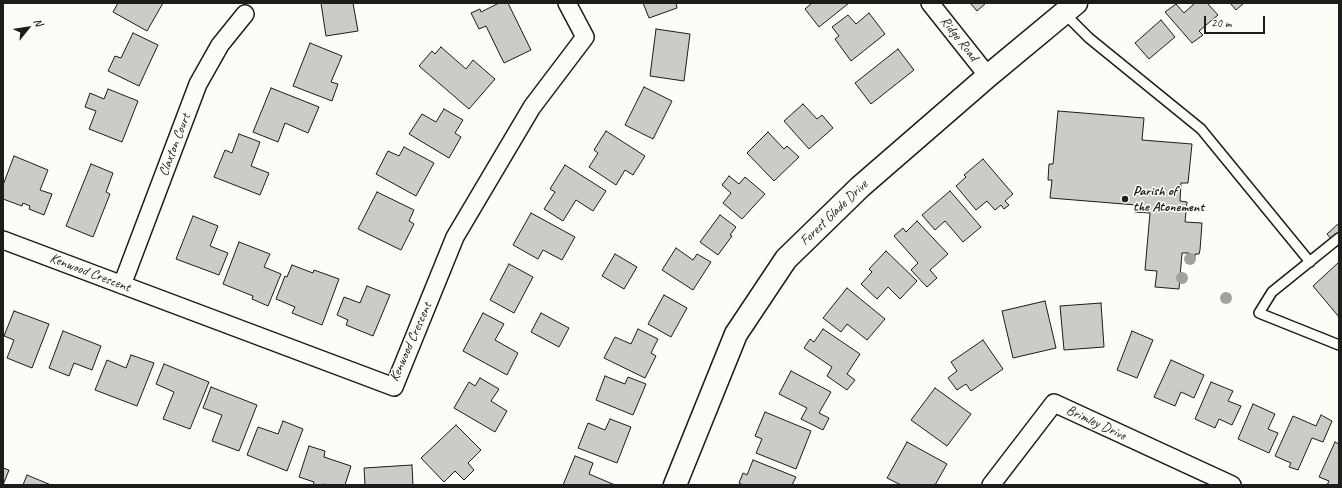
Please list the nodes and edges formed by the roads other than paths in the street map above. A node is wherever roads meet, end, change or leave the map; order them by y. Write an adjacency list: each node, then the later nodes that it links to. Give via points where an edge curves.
1 (567, 3): 9 (street, Kenwood Crescent, via 585,37 532,107 455,237 394,388)
2 (930, 3): 5 (street, Ridge Road)
3 (1070, 8): 5 (street, Forest Glade Drive); 8 (lane, via 1089,38 1201,129)
4 (246, 14): 9 (street, Claxton Court, via 220,45 198,84)
5 (988, 76): 11 (street, Forest Glade Drive, via 860,187 786,259 736,334)
6 (1339, 238): 8 (lane)
7 (3, 240): 9 (street, Kenwood Crescent)
8 (1310, 262): 10 (lane, via 1272,292 1259,313)
9 (122, 285)
10 (1339, 345)
11 (675, 485)
12 (991, 485): 13 (street, Brimley Drive, via 1054,403)
13 (1232, 485)

